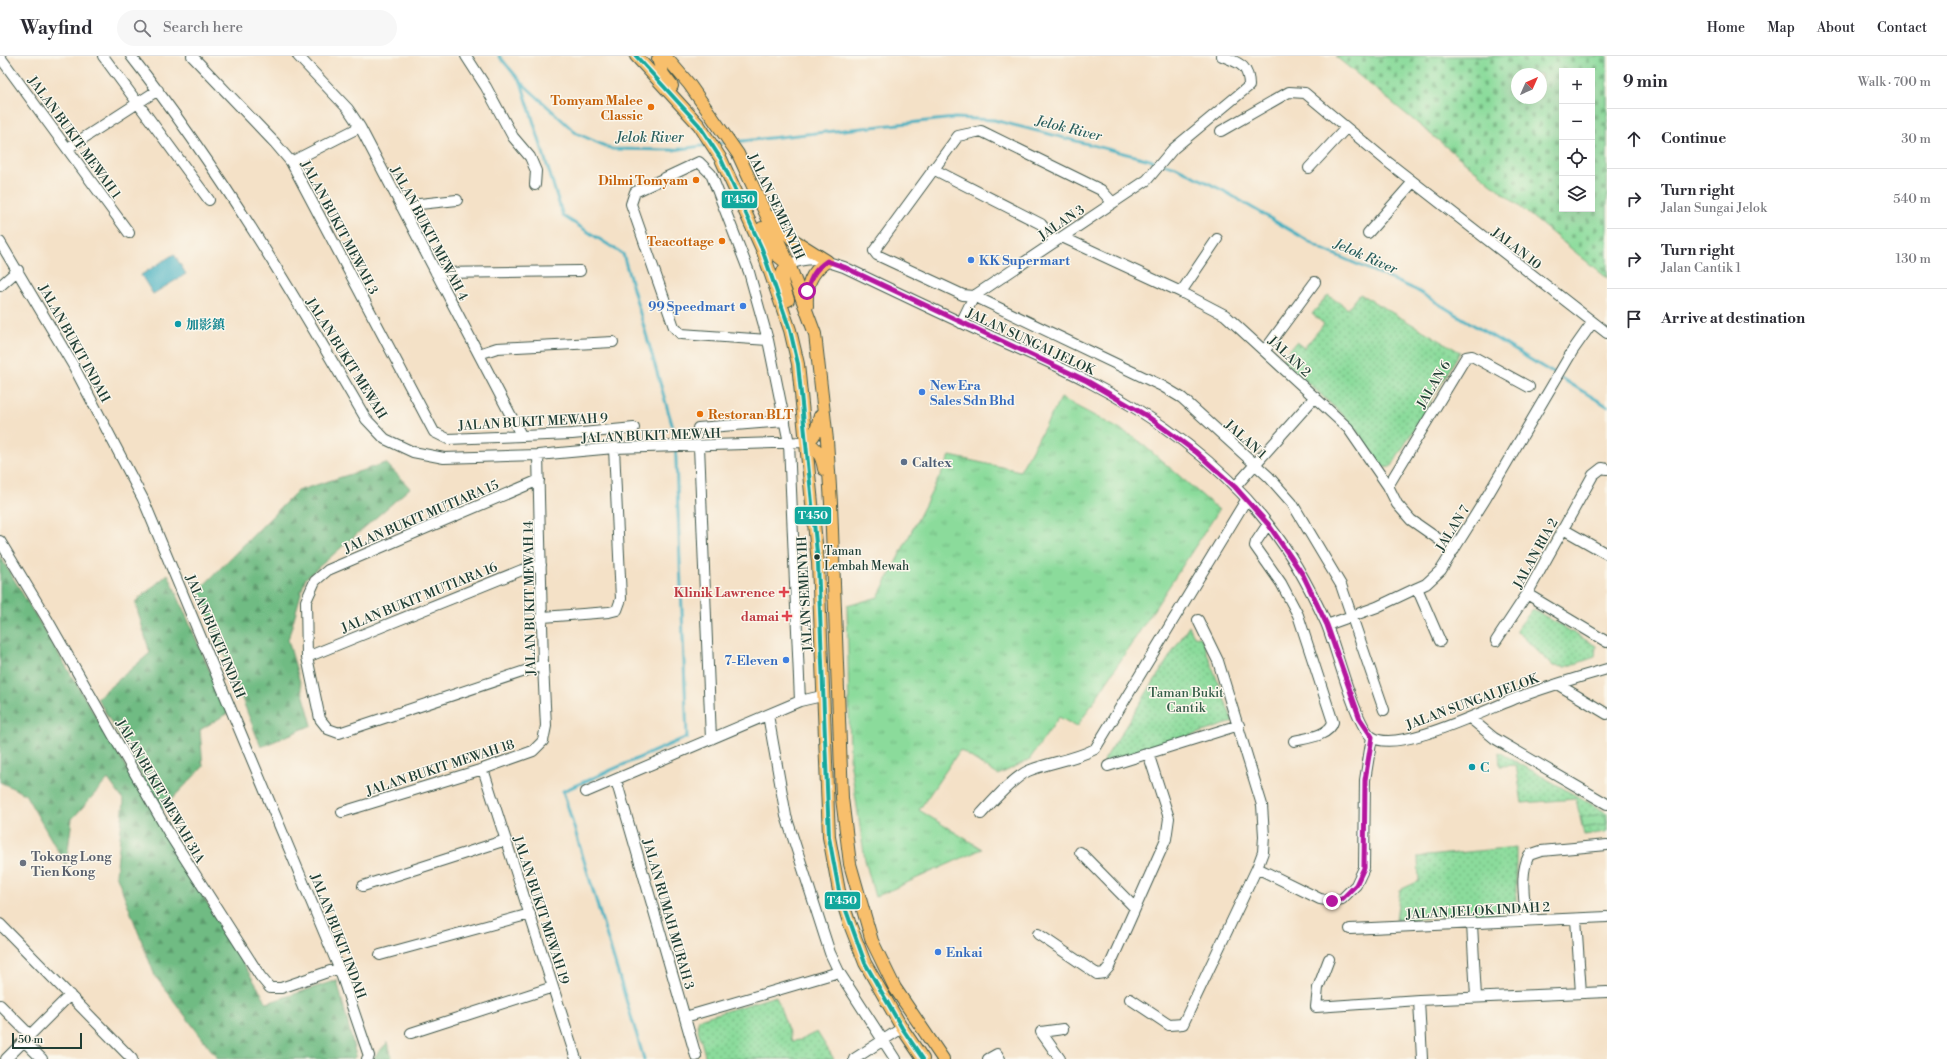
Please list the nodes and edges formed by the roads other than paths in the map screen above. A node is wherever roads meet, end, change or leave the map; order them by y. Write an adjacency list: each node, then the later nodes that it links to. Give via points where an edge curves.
1 (103, 56): 12 (street)
2 (131, 56): 11 (street, JALAN BUKIT MEWAH)
3 (192, 56): 18 (street, JALAN BUKIT MEWAH 3)
4 (298, 56): 14 (street, JALAN BUKIT MEWAH 4, via 348,108)
5 (466, 56): 23 (street, via 513,137 530,157 536,171)
6 (636, 56): 13 (main road, JALAN SEMENYIH)
7 (660, 56): 13 (main road, via 659,67)
8 (665, 56): 28 (main road, JALAN SEMENYIH, via 689,84 738,154)
9 (1222, 56): 26 (street, JALAN 3, via 1242,64 1249,78 1249,86 1172,149 1147,180)
10 (0, 57): 17 (street, JALAN BUKIT MEWAH 1)
11 (158, 90): 12 (street); 66 (street, JALAN BUKIT MEWAH, via 231,196 366,419 385,439 413,452 444,458)
12 (138, 103): 17 (street); 24 (street)
13 (698, 123): 21 (main road, JALAN SEMENYIH)
14 (360, 127): 18 (street); 27 (street, JALAN BUKIT MEWAH 4)
15 (1346, 128): 16 (street, JALAN 10, via 1305,93 1289,92); 19 (street); 22 (street, JALAN 10)
16 (1221, 130)
17 (68, 148): 30 (street, JALAN BUKIT MEWAH 1)
18 (291, 162): 58 (street, JALAN BUKIT MEWAH 3)
19 (1310, 168)
20 (933, 169): 26 (street, via 958,136 981,131 1101,190); 32 (street, via 1041,224); 42 (street, JALAN 1, via 874,251 877,255 963,295)
21 (732, 181): 35 (main road, via 744,193 774,253); 46 (main road, JALAN SEMENYIH, via 762,248)
22 (1413, 182): 29 (street); 44 (street, JALAN 10)
23 (535, 185)
24 (209, 200)
25 (457, 200): 27 (street)
26 (1113, 203): 32 (street, JALAN 3)
27 (401, 206): 38 (street, JALAN BUKIT MEWAH 4)
28 (763, 206): 34 (main road, via 792,239); 35 (main road, JALAN SEMENYIH)
29 (1368, 232)
30 (129, 233)
31 (1217, 239): 41 (street)
32 (1059, 240): 41 (street, JALAN 2); 42 (street, JALAN 3)
33 (0, 242): 36 (street, JALAN BUKIT INDAH)
34 (827, 261): 35 (street, JALAN SUNGAI JELOK, via 806,258); 43 (main road, via 811,276 807,291); 45 (street, JALAN SUNGAI JELOK)
35 (789, 264): 43 (main road, JALAN SEMENYIH); 46 (main road, via 781,273 793,318)
36 (18, 270): 40 (street); 128 (street, JALAN BUKIT INDAH, via 73,365 143,499)
37 (580, 271): 38 (street)
38 (436, 273): 51 (street, JALAN BUKIT MEWAH 4)
39 (1315, 282): 50 (street)
40 (0, 286)
41 (1181, 292): 50 (street, JALAN 2, via 1225,314)
42 (974, 296): 45 (street); 67 (street, JALAN 1, via 1182,398)
43 (807, 315): 54 (main road, JALAN SEMENYIH, via 816,343)
44 (1592, 322): 47 (street, JALAN 10); 77 (street, JALAN 7)
45 (961, 323): 71 (street, JALAN SUNGAI JELOK, via 1087,381 1147,416 1196,452)
46 (790, 330): 61 (main road, JALAN SEMENYIH, via 798,364)
47 (1607, 333)
48 (768, 340): 48 (street, via 681,334 674,327 630,204 635,192 699,162 711,174 749,272); 55 (street)
49 (613, 342): 51 (street, via 497,348)
50 (1265, 350): 53 (street, JALAN 2)
51 (479, 354): 60 (street, JALAN BUKIT MEWAH 4)
52 (1529, 387): 70 (street, JALAN 6, via 1472,356 1466,356)
53 (1315, 398): 67 (street); 70 (street, JALAN 2, via 1348,428)
54 (823, 409): 61 (main road, via 816,432); 73 (main road, JALAN SEMENYIH)
55 (785, 421): 57 (street); 62 (street)
56 (634, 428): 59 (street, JALAN BUKIT MEWAH 9)
57 (698, 428)
58 (434, 432): 60 (street, JALAN BUKIT MEWAH 9, via 448,439)
59 (572, 434): 60 (street, JALAN BUKIT MEWAH 9); 65 (street)
60 (521, 435)
61 (806, 442): 62 (street, JALAN BUKIT MEWAH); 73 (main road, via 819,452 827,497); 93 (main road, JALAN SEMENYIH, via 818,563)
62 (789, 443): 63 (street, JALAN BUKIT MEWAH); 94 (street)
63 (699, 446): 64 (street, JALAN BUKIT MEWAH); 101 (street)
64 (614, 448): 65 (street, JALAN BUKIT MEWAH); 82 (street, via 621,599 617,610)
65 (573, 451): 66 (street, JALAN BUKIT MEWAH)
66 (538, 454): 69 (street, JALAN BUKIT MEWAH 14)
67 (1255, 465): 71 (street); 83 (street, JALAN 1, via 1269,477 1296,509 1341,585)
68 (1607, 468): 75 (street, JALAN RIA 2, via 1593,474)
69 (539, 480): 79 (street, JALAN BUKIT MEWAH 14); 89 (street, JALAN BUKIT MUTIARA 15, via 328,570 315,581 306,601)
70 (1388, 486): 77 (street, JALAN 2, via 1411,520)
71 (1235, 487): 72 (street, JALAN SUNGAI JELOK)
72 (1246, 500): 74 (street, JALAN SUNGAI JELOK); 111 (street, via 1095,749 1028,772 998,794)
73 (832, 504): 153 (main road, JALAN SEMENYIH, via 842,798 850,864 872,941 895,988)
74 (1268, 524): 85 (street, JALAN SUNGAI JELOK, via 1303,575); 103 (street, via 1255,546 1282,583 1298,615 1332,722 1327,732)
75 (1564, 529): 78 (street); 81 (street, JALAN RIA 2)
76 (0, 541): 128 (street, JALAN BUKIT MEWAH 31A, via 170,836 260,976 270,988 281,988)
77 (1454, 550): 80 (street, JALAN 7, via 1441,570 1426,584)
78 (1607, 554)
79 (542, 565): 82 (street, JALAN BUKIT MEWAH 14); 89 (street, JALAN BUKIT MUTIARA 16, via 522,570)
80 (1417, 588): 83 (street, JALAN 7); 86 (street)
81 (1527, 594): 87 (street, JALAN RIA 2); 88 (street)
82 (543, 616): 90 (street, JALAN BUKIT MEWAH 14)
83 (1353, 617): 85 (street, JALAN 7); 95 (street, JALAN 1)
84 (1198, 620): 99 (street, via 1218,661)
85 (1327, 625): 100 (street, JALAN SUNGAI JELOK, via 1360,719)
86 (1440, 641)
87 (1496, 641)
88 (1607, 642)
89 (307, 657): 90 (street, via 320,718 328,729 339,733)
90 (543, 665): 102 (street, JALAN BUKIT MEWAH 14, via 546,726)
91 (1607, 669): 92 (street, JALAN SUNGAI JELOK)
92 (1557, 684): 96 (street); 98 (street, JALAN SUNGAI JELOK)
93 (822, 696): 94 (street); 139 (main road, JALAN SEMENYIH, via 829,837 839,891 848,922 865,963)
94 (800, 701): 97 (street)
95 (1384, 710)
96 (1607, 714)
97 (768, 715): 101 (street); 129 (street, via 786,816 830,953)
98 (1470, 718): 100 (street, JALAN SUNGAI JELOK, via 1407,739 1390,742); 109 (street, via 1494,738)
99 (1238, 725): 104 (street); 115 (street, via 1262,805 1263,852)
100 (1372, 737): 115 (street, via 1365,780 1364,868 1356,885 1342,899 1320,899)
101 (711, 739): 107 (street)
102 (543, 741): 106 (street, JALAN BUKIT MEWAH 18, via 533,751)
103 (1294, 742)
104 (1148, 753): 105 (street); 117 (street, via 1169,818 1166,839)
105 (1108, 766)
106 (483, 769): 110 (street, JALAN BUKIT MEWAH 18); 112 (street, JALAN BUKIT MEWAH 19)
107 (616, 780): 108 (street); 138 (street, JALAN RUMAH MURAH 3)
108 (586, 792)
109 (1607, 804)
110 (342, 812)
111 (981, 814)
112 (506, 840): 116 (street); 118 (street, JALAN BUKIT MEWAH 19)
113 (1607, 845): 121 (street, via 1541,851 1529,855 1524,865 1523,876)
114 (1080, 852): 117 (street)
115 (1257, 868): 135 (street, via 1183,1024 1169,1025)
116 (363, 886)
117 (1135, 908): 125 (street, via 1104,973 1096,974)
118 (530, 914): 126 (street); 130 (street, JALAN BUKIT MEWAH 19)
119 (1607, 917): 120 (street, JALAN JELOK INDAH 2)
120 (1576, 919): 121 (street, JALAN JELOK INDAH 2); 132 (street)
121 (1526, 921): 123 (street, JALAN JELOK INDAH 2)
122 (0, 924): 133 (street)
123 (1472, 924): 124 (street, JALAN JELOK INDAH 2); 134 (street)
124 (1350, 930)
125 (1038, 934)
126 (380, 955)
127 (1329, 959): 136 (street, via 1318,988 1316,1007)
128 (339, 968): 148 (street, JALAN BUKIT INDAH)
129 (839, 972): 138 (street); 143 (street)
130 (553, 987): 141 (street); 149 (street, JALAN BUKIT MEWAH 19)
131 (1607, 992): 132 (street)
132 (1581, 993): 134 (street)
133 (70, 995): 142 (street); 147 (street)
134 (1476, 997): 136 (street)
135 (1130, 999)
136 (1419, 1000): 157 (street)
137 (0, 1005): 142 (street)
138 (685, 1017): 144 (street, JALAN RUMAH MURAH 3)
139 (902, 1028): 143 (street); 152 (main road, JALAN SEMENYIH)
140 (1063, 1028): 156 (street, via 1041,1032)
141 (411, 1033)
142 (27, 1038): 145 (street); 146 (street)
143 (883, 1041): 150 (street); 151 (street)
144 (696, 1056)
145 (6, 1059)
146 (42, 1059)
147 (132, 1059)
148 (368, 1059)
149 (576, 1059)
150 (854, 1059)
151 (895, 1059)
152 (923, 1059)
153 (943, 1059)
154 (988, 1059): 155 (street, via 997,1054)
155 (1000, 1059)
156 (1060, 1059)
157 (1422, 1059)

